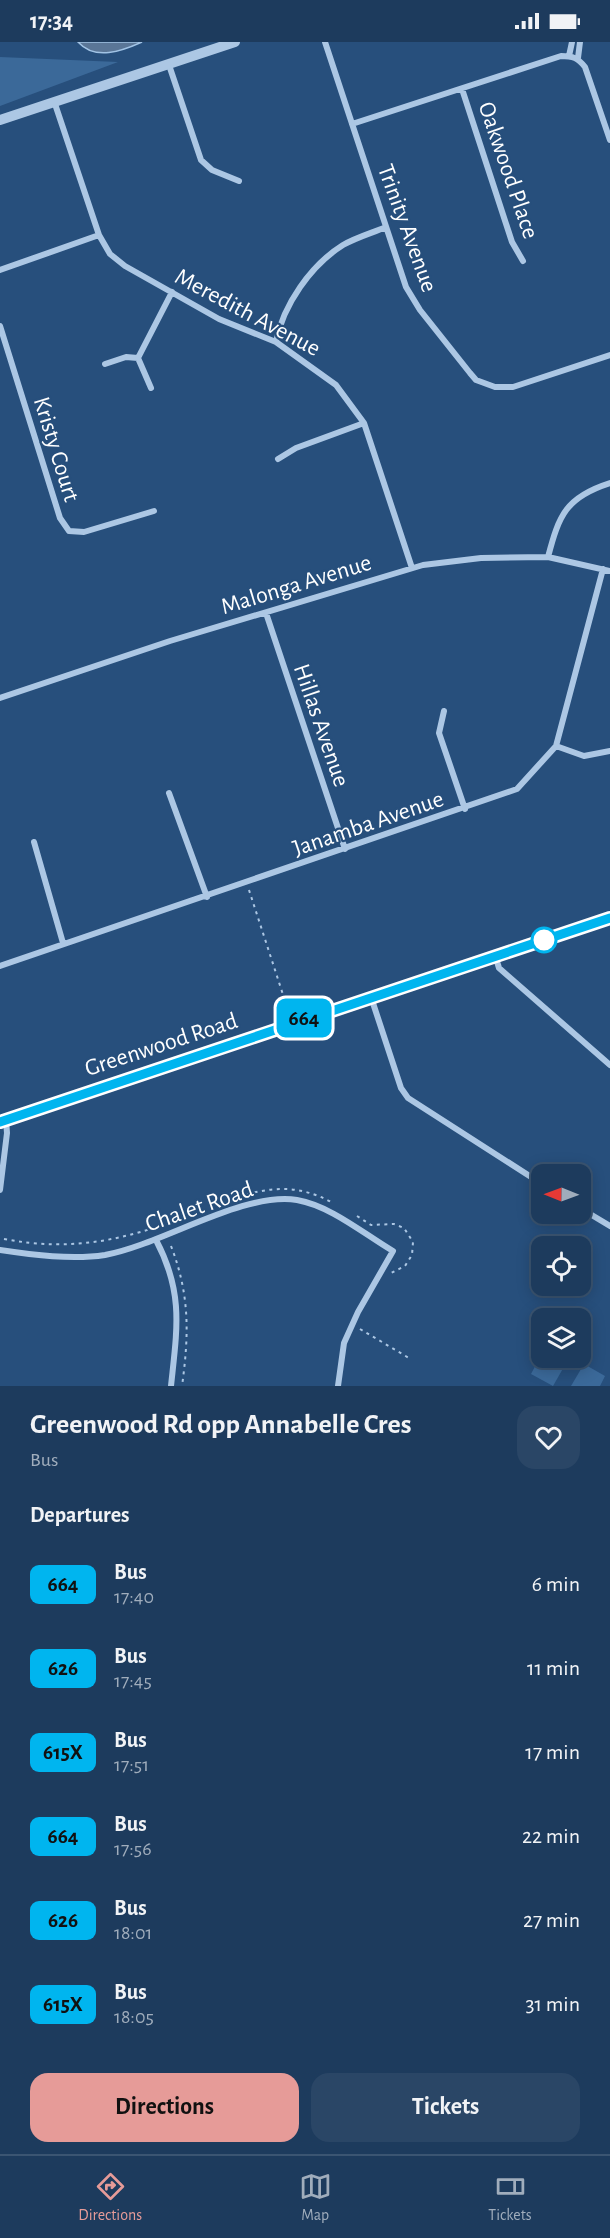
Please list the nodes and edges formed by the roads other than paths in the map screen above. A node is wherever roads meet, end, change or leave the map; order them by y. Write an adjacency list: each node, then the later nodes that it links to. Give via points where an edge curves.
1 (235, 42): 7 (street)
2 (325, 42): 11 (street, Trinity Avenue)
3 (572, 42): 5 (street)
4 (580, 42): 6 (street)
5 (569, 56): 6 (street); 8 (street)
6 (578, 58): 12 (street, via 585,67)
7 (169, 64): 9 (street); 13 (street, via 201,160 212,170)
8 (462, 89): 11 (street); 16 (street, Oakwood Place, via 512,242)
9 (54, 101): 10 (street); 15 (street, Meredith Avenue)
10 (0, 120)
11 (352, 124): 14 (street, Trinity Avenue)
12 (610, 140)
13 (239, 181)
14 (386, 227): 20 (street, via 342,246 318,266 289,307); 21 (street, Trinity Avenue, via 413,300 477,380 505,388)
15 (99, 235): 17 (street); 18 (street, Meredith Avenue, via 117,261)
16 (523, 261)
17 (0, 270)
18 (172, 292): 20 (street, Meredith Avenue, via 219,319); 22 (street)
19 (0, 326): 28 (street, Kristy Court, via 60,518 69,531 84,532)
20 (276, 342): 25 (street, Meredith Avenue, via 328,377)
21 (610, 355)
22 (138, 358): 23 (street); 24 (street)
23 (105, 363)
24 (151, 388)
25 (364, 423): 26 (street, via 296,448); 30 (street, Meredith Avenue)
26 (278, 459)
27 (610, 483): 29 (street, via 575,498 565,509)
28 (154, 511)
29 (548, 557): 30 (street, Malonga Avenue, via 481,558); 31 (street, Malonga Avenue)
30 (412, 568): 32 (street, Malonga Avenue)
31 (607, 570): 35 (street, Janamba Avenue)
32 (266, 613): 33 (street, Malonga Avenue); 40 (street, Hillas Avenue)
33 (0, 698)
34 (444, 711): 38 (street, via 439,733)
35 (556, 746): 36 (street, via 584,756); 38 (street, Janamba Avenue, via 517,789)
36 (610, 751)
37 (169, 793): 41 (street)
38 (465, 809): 40 (street, Janamba Avenue)
39 (34, 842): 43 (street)
40 (345, 849): 41 (street, Janamba Avenue)
41 (207, 897): 43 (street, Janamba Avenue)
42 (610, 918): 44 (street, Greenwood Road)
43 (63, 943): 45 (street, Janamba Avenue)
44 (495, 955): 46 (street, Greenwood Road); 47 (street, via 499,968)
45 (0, 966)
46 (371, 997): 48 (street, Greenwood Road); 49 (street, via 401,1088 408,1098)
47 (610, 1065)
48 (3, 1121): 50 (street, via 7,1133)
49 (531, 1177)
50 (0, 1190)
51 (591, 1215): 52 (street)
52 (610, 1226)
53 (156, 1240): 54 (street, Chalet Road, via 104,1255); 55 (street, via 167,1261 178,1318); 56 (street, Chalet Road, via 219,1215 281,1199 319,1206 393,1251 344,1342)
54 (0, 1250)
55 (171, 1386)
56 (338, 1386)

